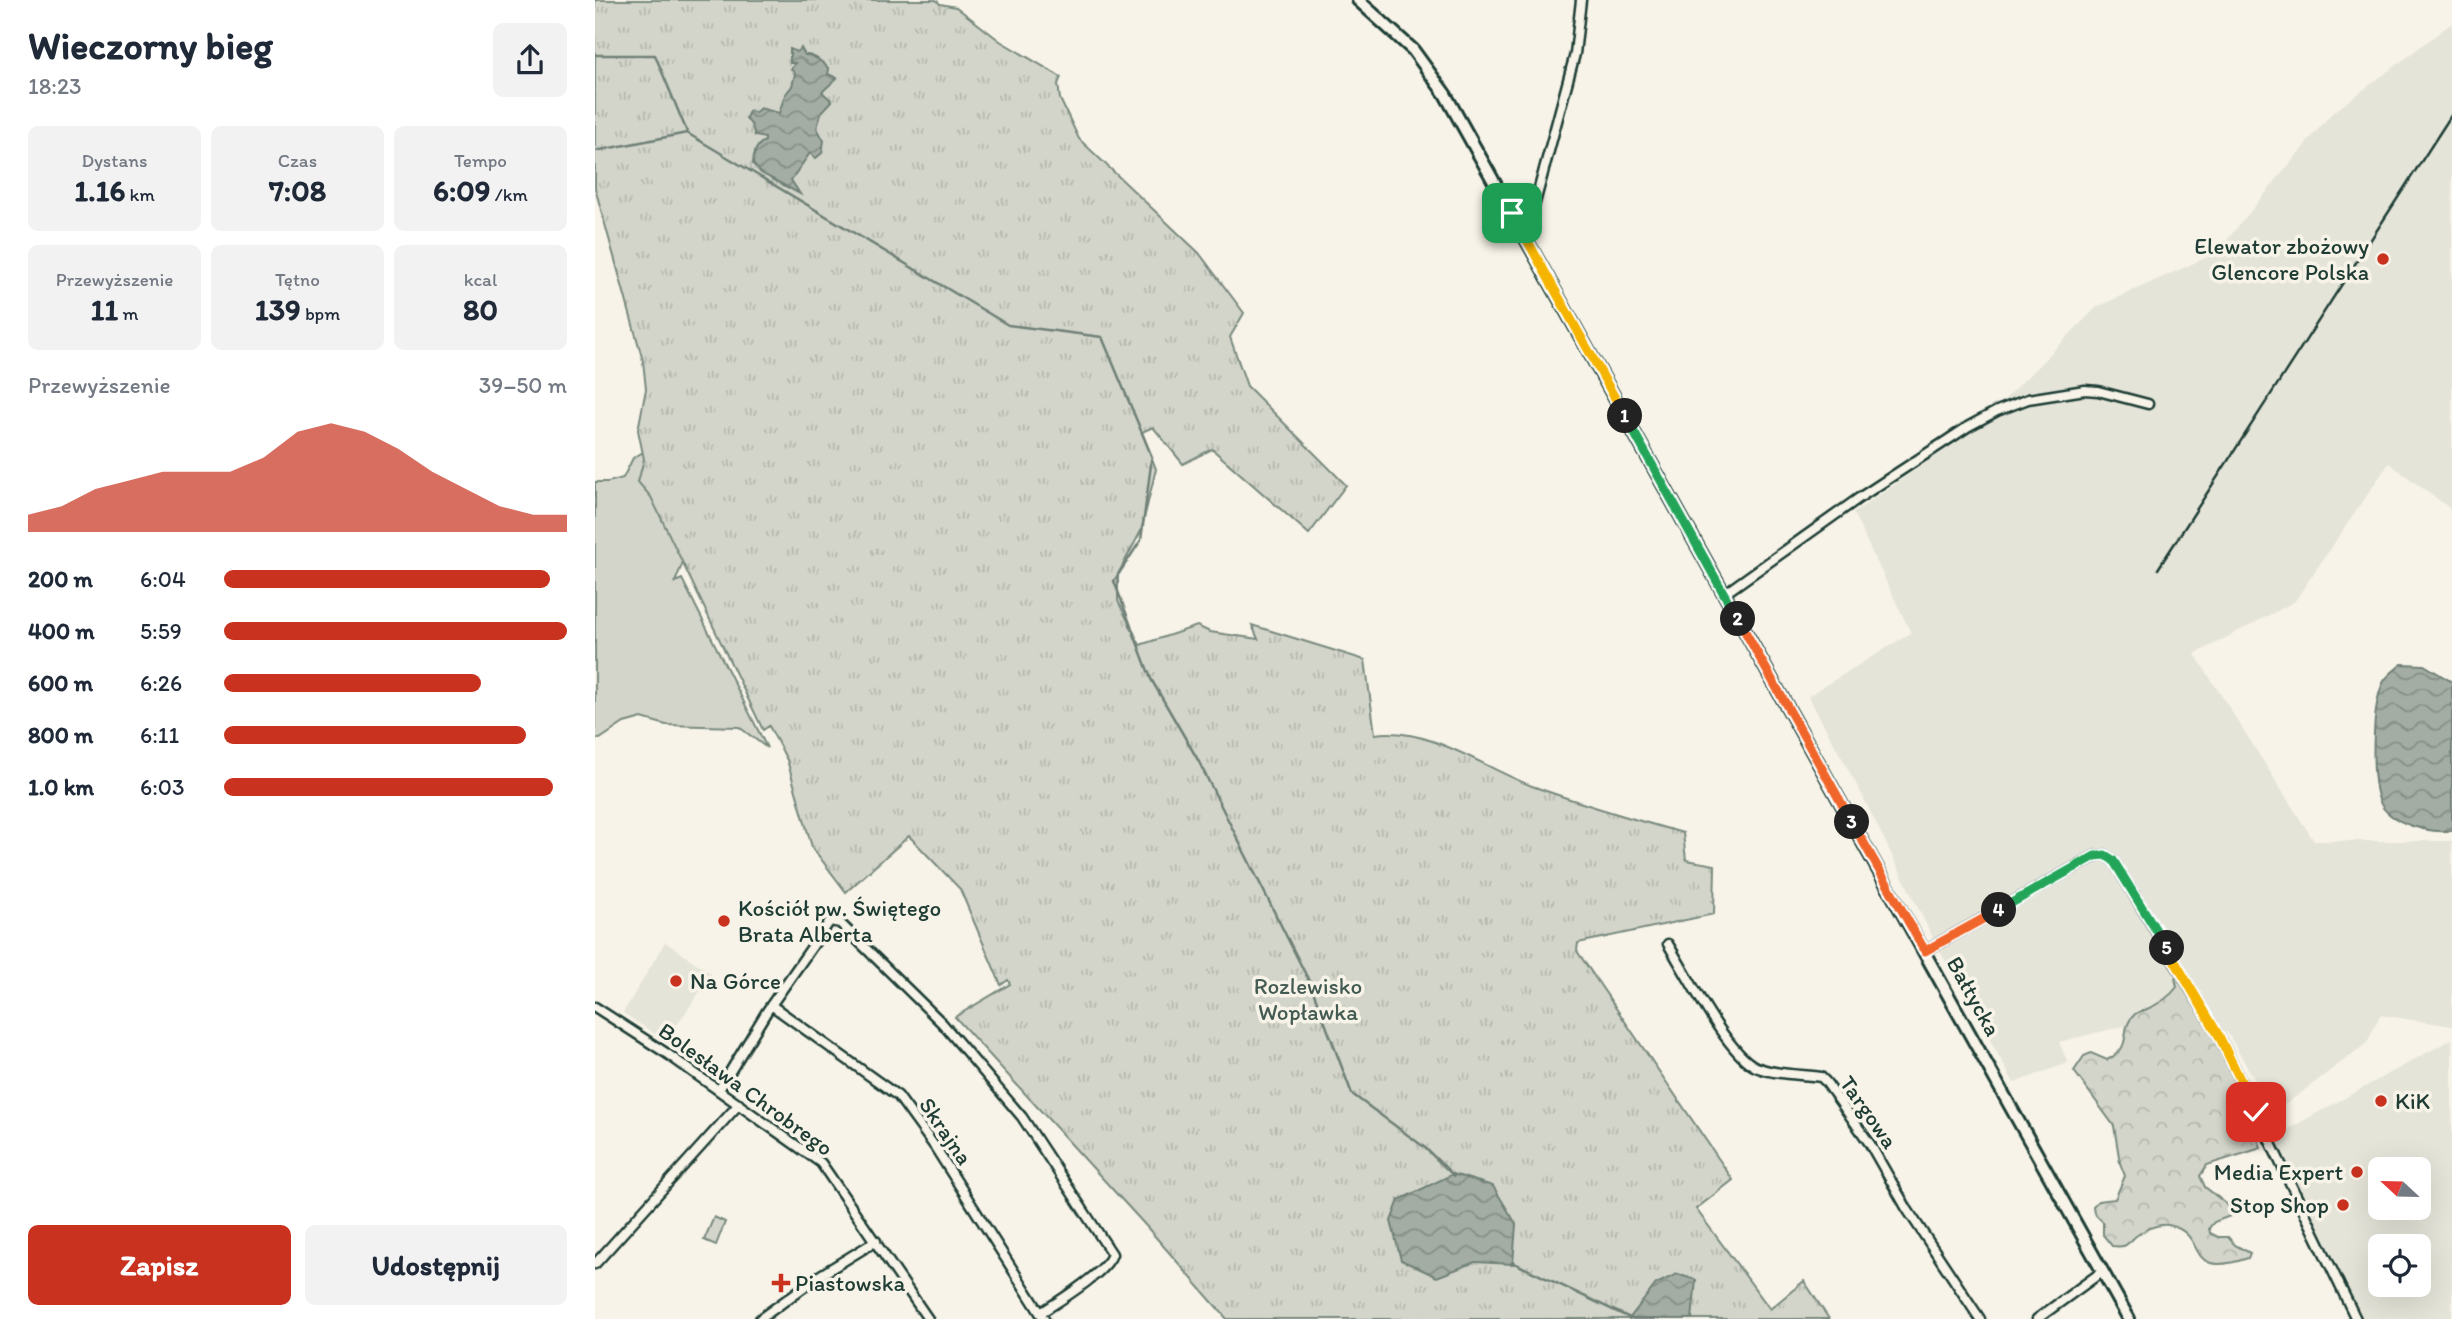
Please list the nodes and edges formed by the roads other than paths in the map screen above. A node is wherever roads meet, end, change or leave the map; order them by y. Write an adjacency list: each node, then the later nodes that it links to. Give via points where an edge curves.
1 (1358, 0): 3 (main road, Bałtycka, via 1413,50 1437,81)
2 (1581, 0): 3 (street, via 1575,54 1531,218)
3 (1521, 229): 5 (main road, Bałtycka)
4 (2148, 404): 5 (street, via 2085,390 2028,398 1997,411 1859,498)
5 (1724, 594): 7 (main road, Bałtycka)
6 (1668, 944): 18 (street, Targowa, via 1743,1059 1758,1068 1821,1077 1826,1082)
7 (1925, 951): 14 (main road, Bałtycka); 21 (street, via 2095,856 2113,860 2219,1036)
8 (771, 1005): 10 (street); 15 (street, Skrajna, via 898,1096); 15 (street, via 830,921 840,923 943,1023 1022,1117 1112,1254 1110,1261)
9 (596, 1010): 10 (street, Bolesława Chrobrego)
10 (719, 1090): 11 (street, Bolesława Chrobrego)
11 (739, 1104): 12 (street, Bolesława Chrobrego, via 821,1163); 13 (street)
12 (876, 1241): 16 (street); 17 (street, Bolesława Chrobrego)
13 (595, 1264)
14 (2103, 1271): 19 (street); 20 (main road, Bałtycka)
15 (1043, 1316)
16 (759, 1319)
17 (928, 1319)
18 (1980, 1319)
19 (2037, 1319)
20 (2129, 1319)
21 (2356, 1319)

